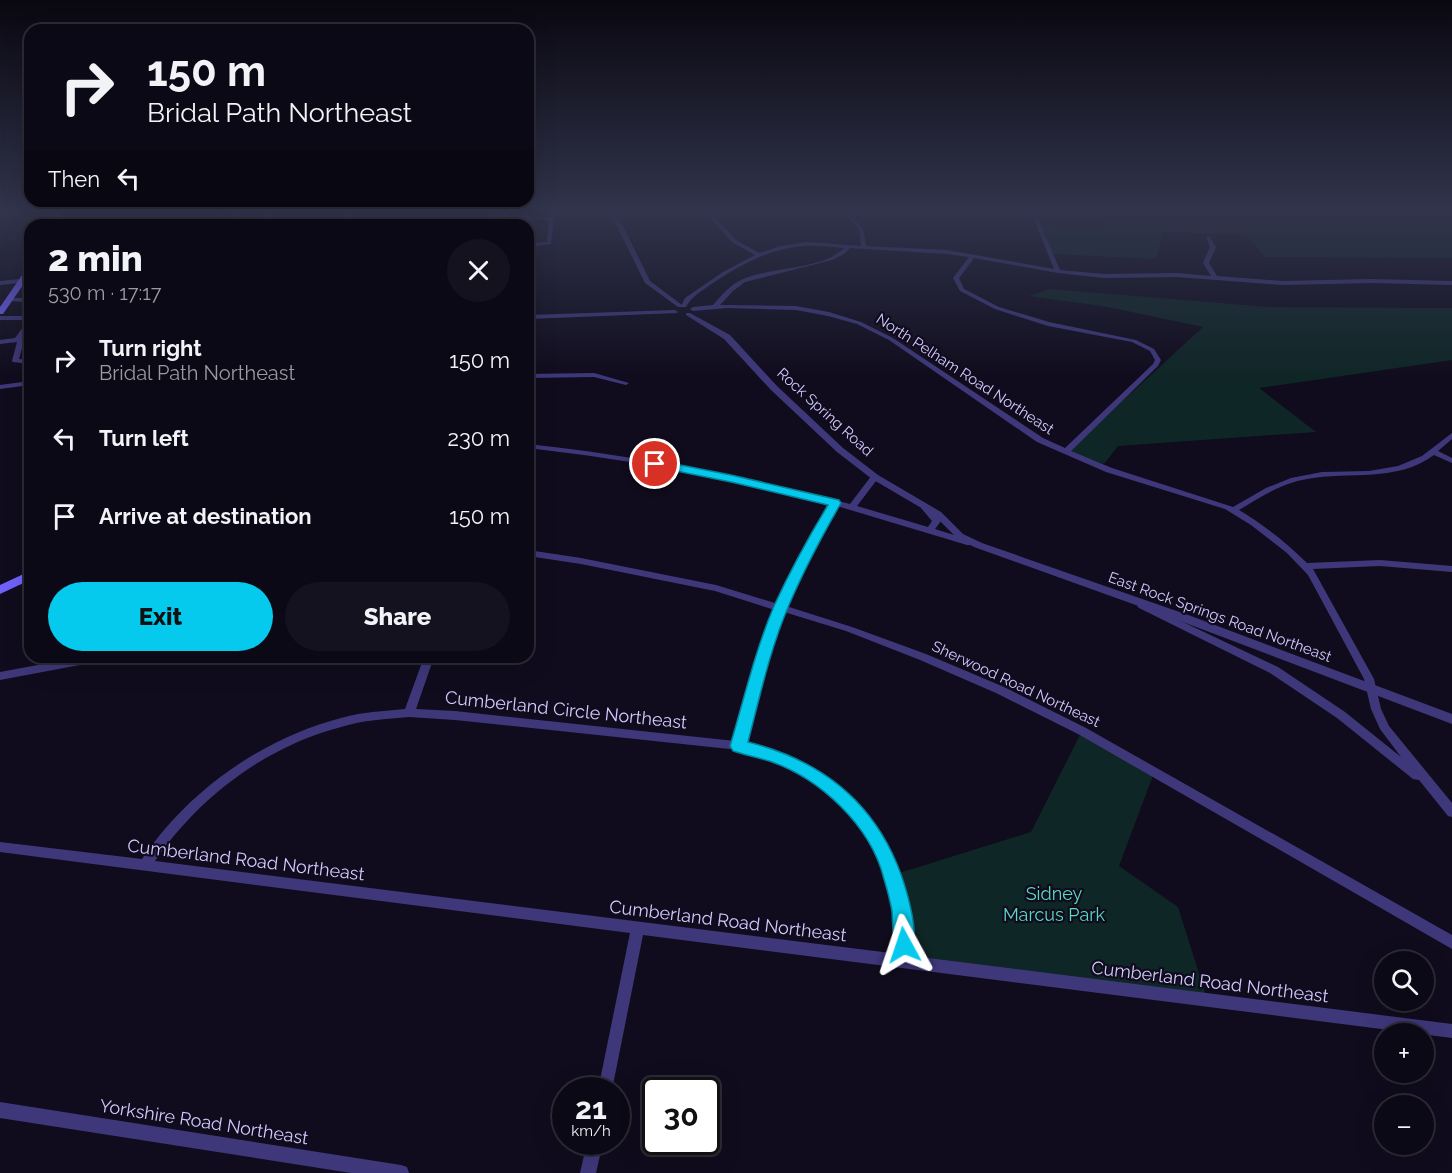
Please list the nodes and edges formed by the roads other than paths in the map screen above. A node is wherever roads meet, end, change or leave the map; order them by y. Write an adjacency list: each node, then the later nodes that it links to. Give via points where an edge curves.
1 (640, 267): 17 (street, Rock Spring Road, via 647,282)
2 (738, 267): 17 (street, via 687,299)
3 (801, 267): 16 (street, via 743,281)
4 (965, 267): 34 (street, via 956,278 958,286 997,308 1035,321 1134,341 1156,354 1156,365)
5 (1034, 267): 8 (street)
6 (1056, 267): 8 (street)
7 (1208, 267): 9 (street)
8 (1058, 271): 9 (street)
9 (1215, 278): 12 (street, via 1282,283)
10 (24, 280): 11 (street)
11 (0, 283)
12 (1452, 283)
13 (24, 284): 14 (main road)
14 (10, 300): 15 (street); 18 (main road)
15 (24, 300)
16 (715, 307): 17 (street, North Pelham Road Northeast); 34 (street, North Pelham Road Northeast, via 796,308 859,323 891,339 1020,428)
17 (684, 309): 19 (street, North Pelham Road Northeast); 36 (street, Rock Spring Road, via 727,338 798,411)
18 (0, 312)
19 (534, 317)
20 (0, 318): 21 (street)
21 (24, 318)
22 (24, 331): 24 (street)
23 (24, 339): 24 (street)
24 (19, 340): 25 (street); 26 (street, via 15,361)
25 (0, 342)
26 (24, 362)
27 (534, 376): 28 (street, via 594,375)
28 (626, 383)
29 (24, 384): 30 (street)
30 (0, 387)
31 (1452, 435): 33 (street)
32 (534, 447): 37 (street, via 677,467)
33 (1432, 451): 35 (street); 40 (street, via 1416,462 1392,470 1291,480)
34 (1065, 452): 40 (street, North Pelham Road Northeast)
35 (1452, 461)
36 (875, 477): 38 (street); 39 (street, Rock Spring Road)
37 (835, 503): 38 (street); 49 (street)
38 (851, 508): 41 (street)
39 (925, 508): 41 (street, via 937,521); 42 (street, Rock Spring Road)
40 (1234, 510): 44 (street, North Pelham Road Northeast)
41 (930, 529): 42 (street)
42 (978, 546): 48 (street, East Rock Springs Road Northeast)
43 (534, 555): 49 (street, Sherwood Road Northeast, via 688,581)
44 (1306, 566): 45 (street, via 1380,563); 53 (street, North Pelham Road Northeast, via 1369,680)
45 (1452, 569)
46 (24, 578): 47 (main road)
47 (0, 590)
48 (1132, 601): 53 (street, East Rock Springs Road Northeast); 57 (street, via 1267,666 1308,691 1384,748)
49 (781, 607): 56 (street); 61 (street, Sherwood Road Northeast, via 923,657 1082,730)
50 (67, 663): 52 (street)
51 (427, 663): 54 (street)
52 (0, 675)
53 (1370, 689): 55 (street, East Rock Springs Road Northeast); 57 (street, North Pelham Road Northeast, via 1385,729)
54 (409, 713): 56 (street, Cumberland Circle Northeast); 59 (street, Cumberland Circle Northeast, via 339,722 268,751 201,799)
55 (1452, 719)
56 (739, 746): 62 (street, Cumberland Circle Northeast, via 806,770 835,790 859,814 893,875)
57 (1449, 808)
58 (0, 847): 59 (street, Cumberland Road Northeast)
59 (145, 865): 60 (street, Cumberland Road Northeast)
60 (638, 927): 62 (street, Cumberland Road Northeast); 64 (street)
61 (1452, 942)
62 (906, 961): 63 (street, Cumberland Road Northeast)
63 (1452, 1030)
64 (608, 1077)
65 (0, 1110): 67 (street, Yorkshire Road Northeast)
66 (592, 1155): 68 (street)
67 (401, 1173)
68 (588, 1173)

